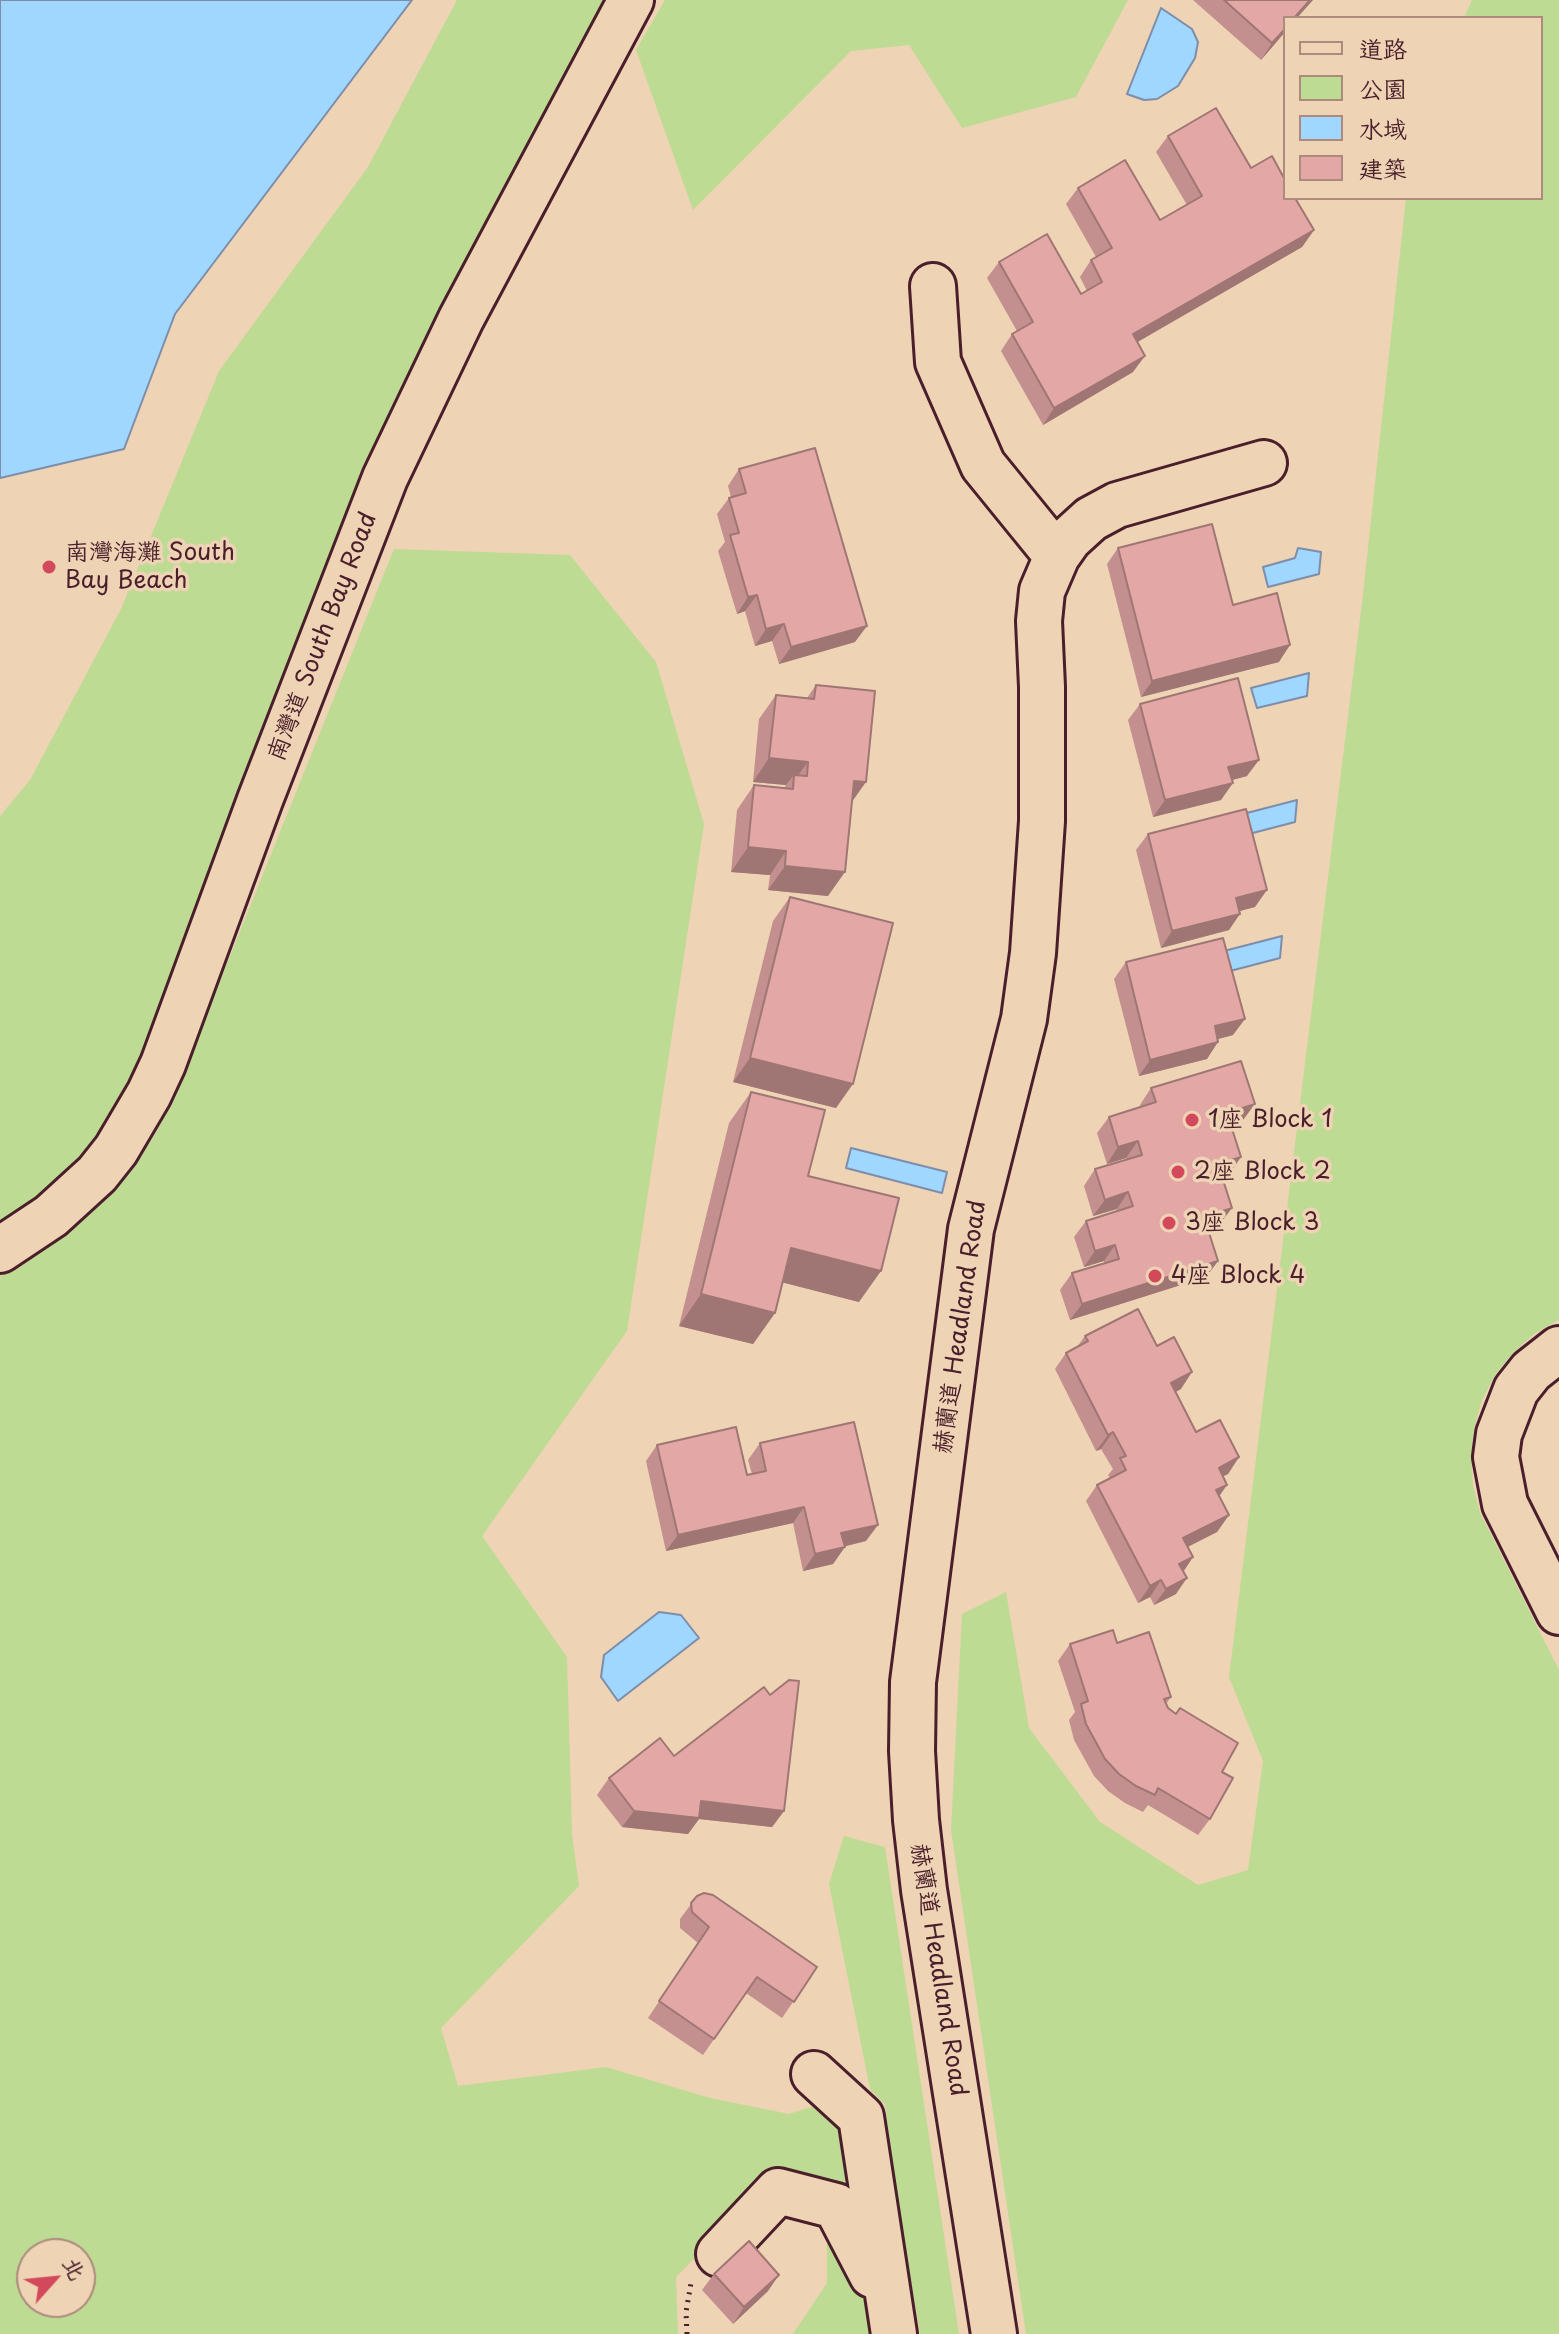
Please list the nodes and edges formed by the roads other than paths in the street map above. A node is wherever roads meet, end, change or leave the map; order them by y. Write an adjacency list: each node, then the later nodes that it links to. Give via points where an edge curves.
1 (631, 0): 5 (street, 南灣道 South Bay Road, via 461,319 385,478 149,1094 97,1174 51,1216)
2 (933, 286): 4 (street, via 938,362 983,465)
3 (1264, 463): 4 (street, 赫蘭道 Headland Road, via 1117,505 1091,519)
4 (1057, 556): 11 (street, 赫蘭道 Headland Road, via 1042,591 1039,621 1042,807 1031,967 1024,1019 971,1229 913,1682 912,1751 924,1890)
5 (0, 1250)
6 (1559, 1349): 7 (street, via 1516,1390 1496,1457 1505,1504)
7 (1559, 1612)
8 (814, 2074): 10 (street, via 861,2117)
9 (719, 2254): 10 (street, via 778,2191 836,2206)
10 (892, 2321)
11 (994, 2334)

